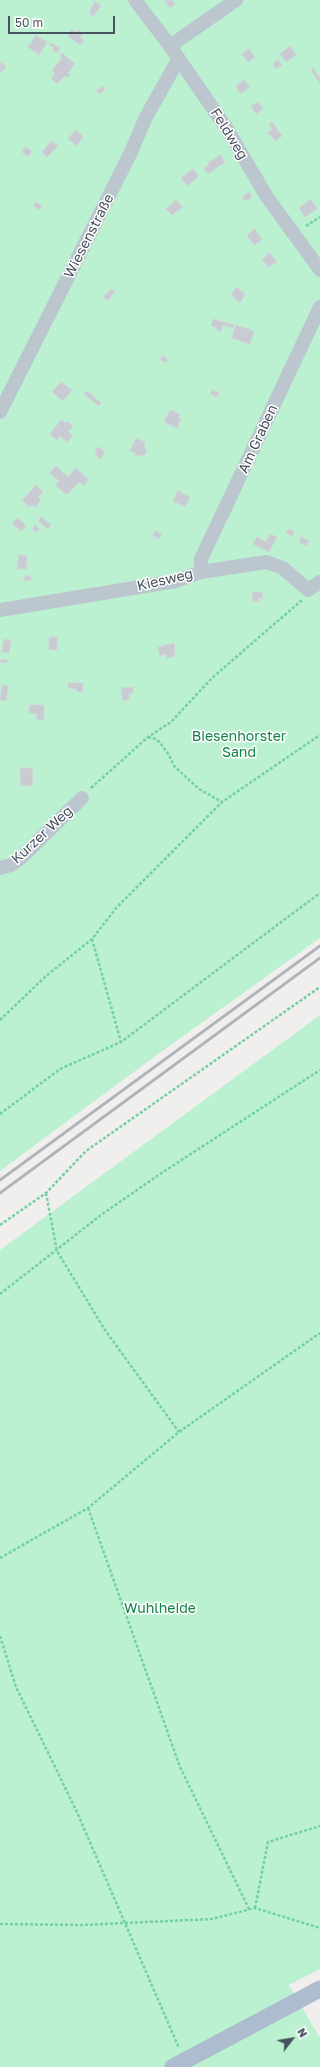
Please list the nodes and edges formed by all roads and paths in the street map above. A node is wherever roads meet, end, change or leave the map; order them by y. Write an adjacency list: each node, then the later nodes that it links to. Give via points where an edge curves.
1 (135, 0): 3 (lane, Feldweg)
2 (236, 0): 3 (lane)
3 (170, 46): 4 (lane, Feldweg)
4 (178, 60): 5 (lane, Feldweg, via 227,129 267,197); 7 (lane, Wiesenstraße, via 146,117 131,152)
5 (320, 270)
6 (320, 307): 8 (lane, Am Graben, via 201,560)
7 (0, 412)
8 (201, 572): 10 (lane, Kiesweg, via 266,562 283,568); 11 (lane, Kiesweg, via 176,581)
9 (320, 582): 10 (lane)
10 (308, 590): 13 (path, via 304,598 212,678 171,722)
11 (0, 610)
12 (320, 735): 15 (path)
13 (148, 737): 14 (path); 15 (path, via 156,739 161,744 174,766 199,789)
14 (82, 798): 16 (lane, Kurzer Weg, via 22,857 11,865)
15 (222, 802): 18 (path, via 117,907)
16 (0, 868)
17 (320, 893): 21 (path)
18 (92, 939): 20 (path, via 46,976); 21 (path)
19 (320, 987): 24 (path, via 86,1150)
20 (0, 1020)
21 (121, 1042): 23 (path, via 60,1068)
22 (320, 1070): 26 (path, via 160,1174 101,1215)
23 (0, 1114)
24 (46, 1193): 25 (path); 26 (path)
25 (0, 1225)
26 (58, 1251): 27 (path); 29 (path, via 105,1330)
27 (0, 1294)
28 (320, 1333): 29 (path)
29 (179, 1432): 30 (path)
30 (88, 1508): 31 (path); 35 (path, via 180,1768)
31 (0, 1558)
32 (0, 1636): 36 (path, via 16,1687 76,1810)
33 (320, 1826): 34 (path, via 268,1842)
34 (255, 1908): 35 (path); 38 (path)
35 (249, 1910): 36 (path, via 212,1919)
36 (124, 1922): 37 (path, via 82,1925); 40 (path)
37 (0, 1924)
38 (320, 1928)
39 (320, 1989): 40 (main road)
40 (179, 2064)

